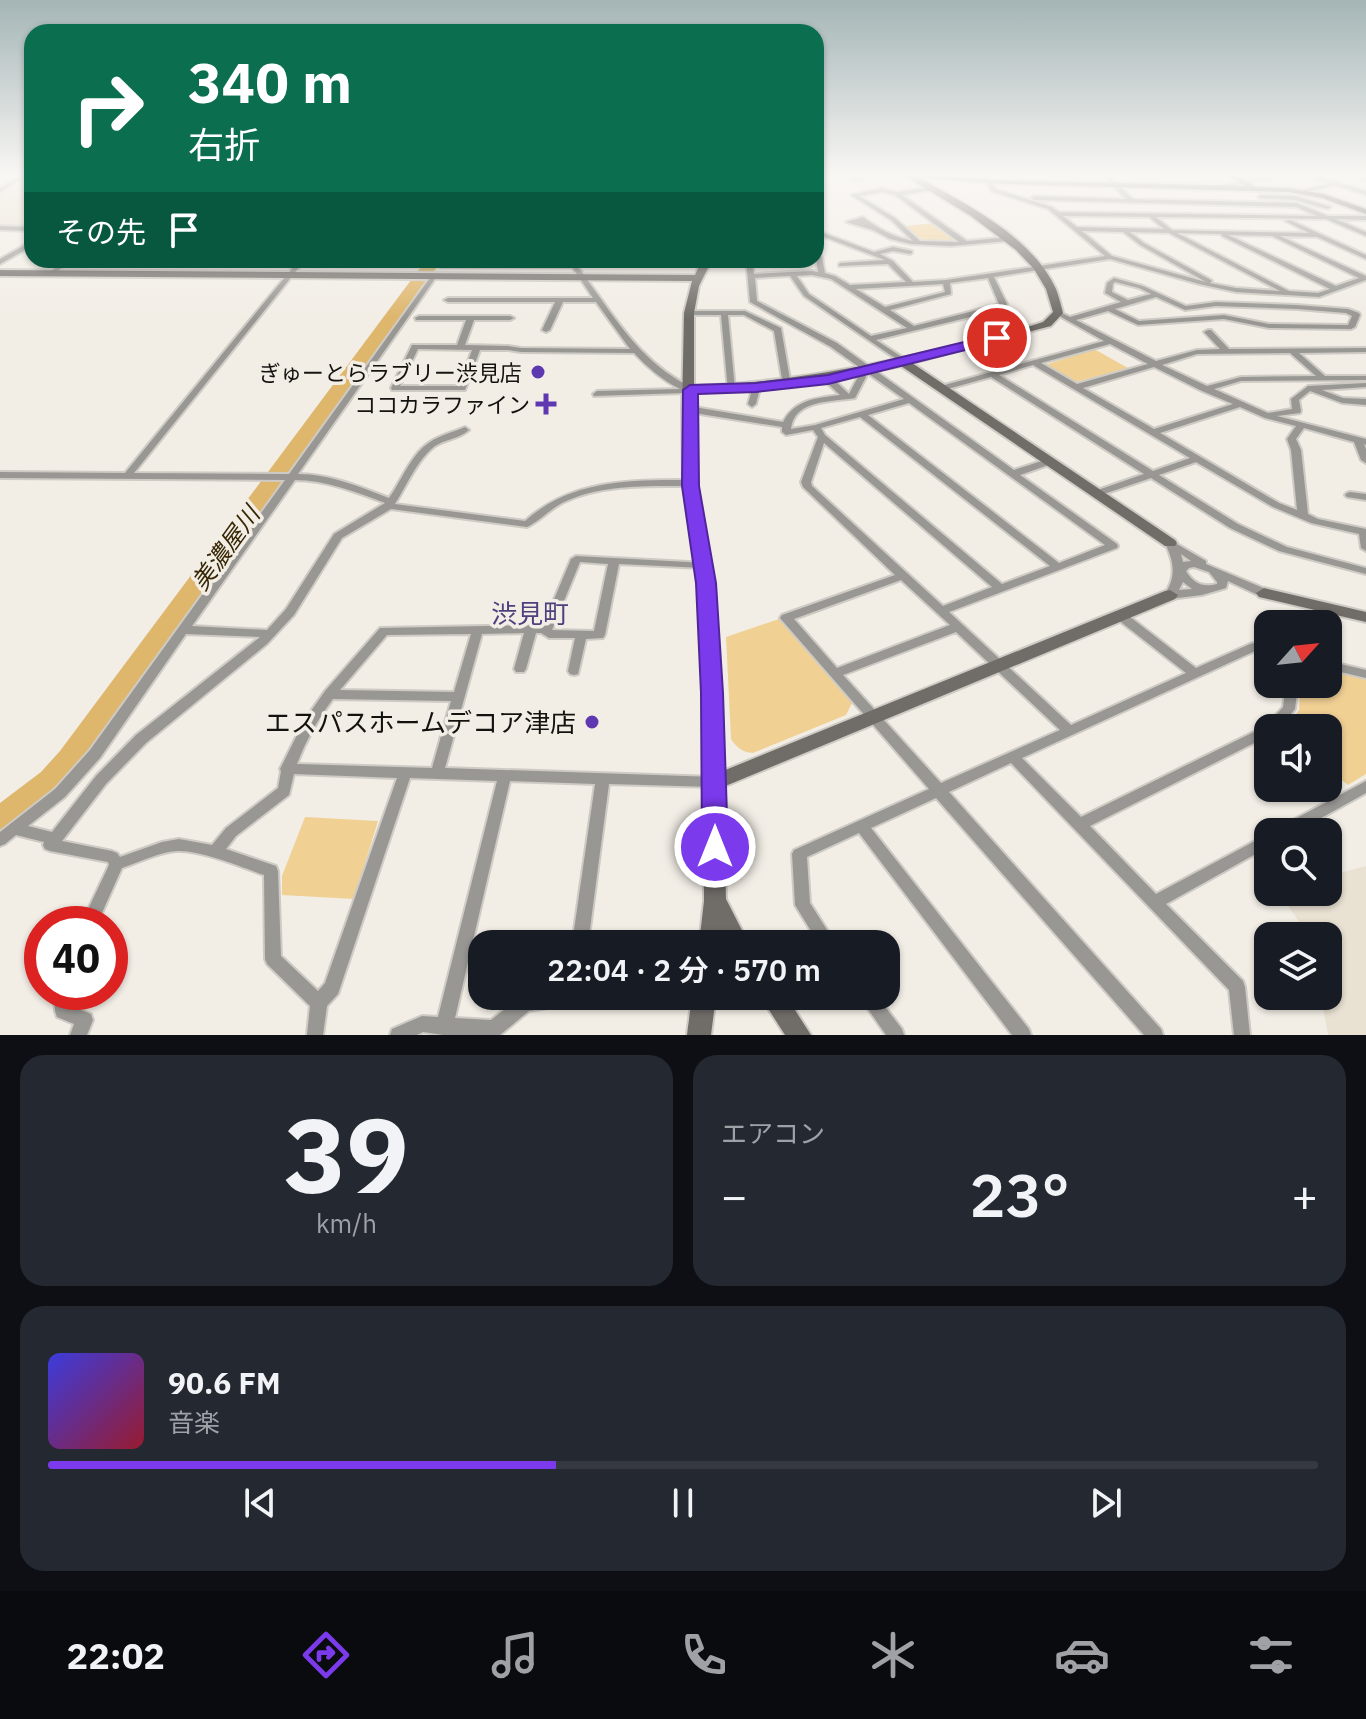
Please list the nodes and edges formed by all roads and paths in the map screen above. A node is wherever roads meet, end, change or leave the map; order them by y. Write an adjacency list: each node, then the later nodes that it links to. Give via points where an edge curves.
1 (897, 222): 20 (street)
2 (936, 222): 21 (street)
3 (985, 222): 19 (street)
4 (1069, 222): 11 (street)
5 (1159, 222): 13 (street)
6 (1291, 222): 17 (street)
7 (1339, 222): 16 (street)
8 (0, 228): 9 (street)
9 (24, 229)
10 (871, 229): 20 (street)
11 (1077, 229): 12 (street); 25 (street)
12 (1125, 231): 13 (street); 51 (street)
13 (1171, 232): 14 (street); 53 (street)
14 (1218, 233): 15 (street); 52 (street)
15 (1271, 234): 17 (street); 47 (street)
16 (1366, 234)
17 (1319, 235): 26 (street)
18 (824, 237): 24 (street)
19 (1008, 239): 21 (street); 30 (street)
20 (918, 242): 21 (street)
21 (965, 243)
22 (24, 248): 27 (street)
23 (910, 252): 24 (street)
24 (874, 254): 28 (street)
25 (1110, 257): 30 (street); 51 (street)
26 (1366, 257)
27 (0, 262)
28 (891, 262): 29 (street); 49 (street)
29 (841, 265)
30 (1035, 266): 42 (street); 63 (street)
31 (59, 268): 38 (street)
32 (296, 268): 40 (street)
33 (575, 268): 44 (street)
34 (702, 268): 46 (street)
35 (750, 268): 45 (street)
36 (821, 268): 41 (street)
37 (0, 273): 38 (street)
38 (52, 273): 40 (street)
39 (792, 274): 41 (street); 45 (street); 71 (street, via 806,295)
40 (290, 275): 43 (street); 118 (street)
41 (822, 275): 50 (street)
42 (990, 275): 48 (street); 68 (street, via 1000,307)
43 (434, 276): 44 (street); 119 (street)
44 (581, 276): 46 (street); 57 (street)
45 (752, 276): 82 (street, via 754,302 827,341)
46 (696, 278): 61 (street)
47 (1365, 280): 52 (street)
48 (946, 282): 49 (street); 60 (street, via 949,293)
49 (912, 284): 50 (street)
50 (849, 287): 60 (street)
51 (1220, 287): 53 (street)
52 (1336, 289): 53 (street, via 1319,295)
53 (1292, 294)
54 (1156, 295): 58 (street); 58 (street, via 1114,280 1108,293); 59 (street, via 1185,308 1270,306 1356,315 1351,327 1269,326 1224,317 1138,323)
55 (448, 300): 56 (street)
56 (560, 300): 57 (street); 69 (street)
57 (598, 300): 76 (street)
58 (1128, 303): 59 (street)
59 (1110, 309): 67 (street)
60 (883, 310): 68 (street)
61 (689, 313): 62 (street); 96 (street)
62 (724, 313): 88 (street, via 745,313 778,330); 94 (street)
63 (1058, 313): 67 (street); 79 (street, via 1047,324)
64 (419, 318): 65 (street)
65 (471, 318): 66 (street); 73 (street)
66 (510, 318)
67 (1070, 319): 72 (street)
68 (914, 329): 71 (street)
69 (546, 330)
70 (1208, 332): 77 (street)
71 (870, 339): 79 (street)
72 (1111, 341): 80 (street); 81 (street)
73 (460, 347): 74 (street); 74 (street, via 415,347 395,388 462,388)
74 (477, 348): 76 (street)
75 (1366, 350): 78 (street)
76 (637, 351): 96 (street, via 672,384)
77 (1226, 351): 78 (street); 81 (street, via 1197,352)
78 (1292, 351): 85 (street)
79 (905, 363): 82 (street); 92 (street)
80 (1035, 363): 83 (street); 90 (street)
81 (1154, 364): 90 (street); 95 (street)
82 (864, 372): 87 (street); 98 (street); 99 (street)
83 (993, 375): 92 (street); 117 (street)
84 (1295, 378): 85 (street); 93 (street); 95 (street, via 1241,379)
85 (1323, 378): 86 (street)
86 (1366, 378)
87 (828, 379): 88 (street); 98 (street)
88 (787, 385): 91 (street)
89 (1366, 385): 93 (street)
90 (1076, 387): 110 (street)
91 (756, 388): 94 (street); 101 (street)
92 (944, 388): 114 (street)
93 (1308, 388): 100 (street); 105 (street, via 1295,399 1297,411)
94 (731, 389): 96 (street)
95 (1205, 389): 102 (street)
96 (690, 390): 97 (street); 103 (street)
97 (597, 394)
98 (847, 397): 106 (street, via 801,406)
99 (910, 400): 104 (street); 115 (street)
100 (1366, 402)
101 (752, 404)
102 (1240, 404): 105 (street); 110 (street)
103 (688, 409): 106 (street); 120 (street)
104 (862, 414): 109 (street); 131 (street)
105 (1264, 414): 107 (street)
106 (785, 425): 109 (street, via 786,432)
107 (1302, 425): 111 (street); 125 (street, via 1291,439)
108 (465, 430): 124 (street, via 423,453)
109 (819, 432): 135 (street, via 806,485); 136 (street)
110 (1152, 433): 112 (street)
111 (1362, 441): 113 (street)
112 (1196, 459): 117 (street); 125 (street)
113 (1366, 460)
114 (1051, 461): 115 (street); 121 (street)
115 (1013, 474): 131 (street, via 1113,546)
116 (0, 475): 118 (street)
117 (1151, 475): 121 (street); 134 (street, via 1283,549)
118 (127, 476): 119 (street)
119 (290, 477): 124 (street, via 348,486); 144 (street)
120 (690, 483): 124 (street, via 588,491 543,510 527,524); 130 (street)
121 (1098, 493): 127 (street)
122 (1350, 495): 123 (street)
123 (1366, 497)
124 (390, 504): 147 (street, via 338,536 290,612)
125 (1303, 516): 126 (street)
126 (1365, 533): 128 (street)
127 (1170, 543): 132 (street); 133 (street)
128 (1366, 548)
129 (614, 561): 130 (street); 145 (street, via 576,559 549,625); 148 (street, via 599,635)
130 (703, 565): 168 (street)
131 (1058, 567): 136 (street)
132 (1180, 570): 133 (street, via 1195,564); 137 (street, via 1191,584); 139 (street)
133 (1213, 570): 137 (street, via 1223,584); 138 (street)
134 (1366, 571)
135 (902, 576): 140 (street); 154 (street, via 786,618)
136 (1000, 588): 140 (street)
137 (1213, 590): 138 (street); 139 (street)
138 (1264, 593): 142 (street)
139 (1170, 595): 141 (street)
140 (940, 611): 143 (street)
141 (1121, 616): 150 (street); 155 (street)
142 (1366, 617)
143 (957, 627): 150 (street); 154 (street)
144 (185, 630): 147 (street); 174 (street, via 95,754 60,793)
145 (537, 630): 146 (street); 148 (street); 152 (street)
146 (477, 632): 157 (street, via 384,631); 158 (street)
147 (269, 634): 175 (street, via 141,739)
148 (581, 635): 153 (street)
149 (1254, 647): 155 (street)
150 (1000, 667): 159 (street); 160 (street)
151 (1342, 668): 156 (street)
152 (520, 669)
153 (574, 671)
154 (835, 673): 159 (street)
155 (1195, 674): 160 (street)
156 (1366, 674)
157 (329, 694): 158 (street); 163 (street)
158 (458, 697): 165 (street)
159 (874, 717): 168 (street); 170 (street)
160 (1070, 731): 162 (street)
161 (1254, 737): 173 (street)
162 (1013, 757): 170 (street); 173 (street)
163 (287, 769): 164 (street); 178 (street, via 284,791 231,832)
164 (405, 773): 165 (street); 187 (street, via 332,988)
165 (437, 773): 166 (street)
166 (505, 775): 167 (street); 193 (street)
167 (603, 778): 168 (street); 183 (street)
168 (715, 782): 180 (street)
169 (1366, 786): 171 (street)
170 (939, 790): 172 (street); 201 (street)
171 (1308, 818)
172 (861, 825): 186 (street, via 799,854 803,905); 200 (street)
173 (1079, 825): 181 (street)
174 (15, 829): 175 (street); 176 (street)
175 (55, 839): 179 (street, via 50,845 112,857)
176 (0, 840)
177 (1254, 848): 181 (street)
178 (215, 852): 179 (street, via 170,846); 187 (street, via 271,871 273,959)
179 (117, 864): 182 (street)
180 (715, 901): 184 (street); 185 (street)
181 (1155, 902): 202 (street, via 1237,987)
182 (97, 906)
183 (582, 930)
184 (712, 930)
185 (731, 930)
186 (819, 930)
187 (319, 1003): 195 (street)
188 (63, 1010): 194 (street, via 85,1020)
189 (518, 1010): 193 (street, via 494,1029)
190 (702, 1010): 197 (street)
191 (782, 1010): 198 (street)
192 (877, 1010): 199 (street)
193 (444, 1027): 196 (street, via 422,1024)
194 (78, 1035)
195 (315, 1035)
196 (398, 1035)
197 (699, 1035)
198 (799, 1035)
199 (896, 1035)
200 (1023, 1035)
201 (1155, 1035)
202 (1242, 1035)

